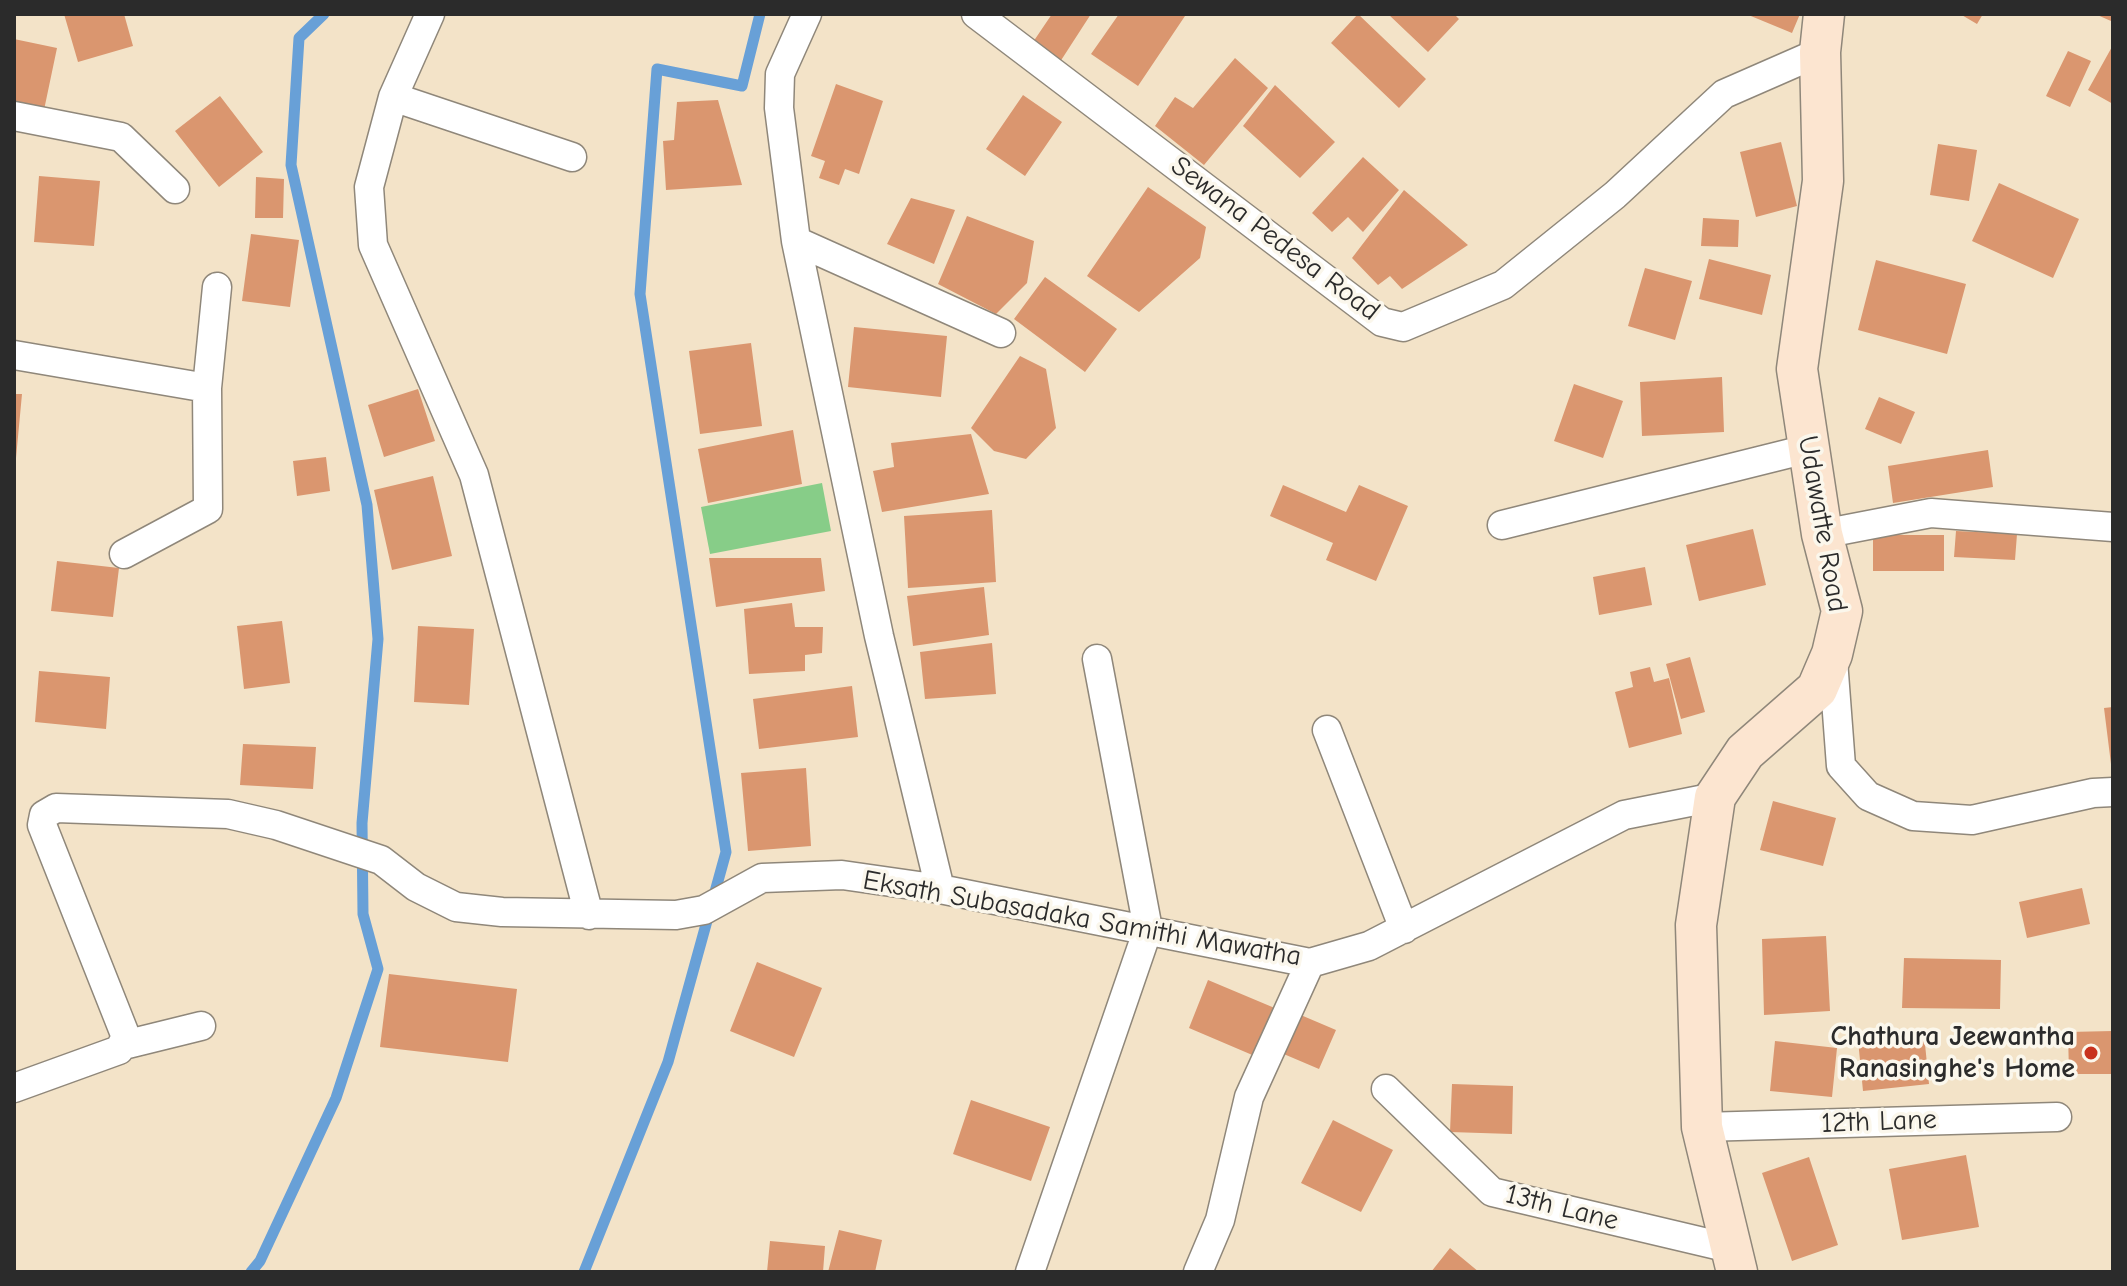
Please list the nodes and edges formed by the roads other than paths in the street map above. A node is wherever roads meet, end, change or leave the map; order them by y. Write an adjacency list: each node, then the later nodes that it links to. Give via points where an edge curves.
1 (430, 14): 5 (street)
2 (807, 14): 9 (street, via 780,74 779,108)
3 (976, 14): 4 (street, Sewana Pedesa Road, via 1382,322 1403,327 1503,285 1615,195 1724,94)
4 (1822, 33): 14 (street, Udawatte Road, via 1823,181 1797,369)
5 (393, 97): 7 (street); 25 (street, via 369,187 373,245 474,475)
6 (14, 116): 8 (street, via 121,137)
7 (572, 157)
8 (175, 189)
9 (796, 241): 11 (street); 24 (street, via 879,636)
10 (217, 287): 13 (street)
11 (1001, 333)
12 (14, 355): 13 (street)
13 (207, 388): 18 (street, via 208,509)
14 (1807, 449): 15 (street); 17 (street, Udawatte Road)
15 (1502, 525)
16 (2113, 527): 17 (street, via 1931,513)
17 (1822, 534): 19 (street, Udawatte Road, via 1842,611)
18 (124, 554)
19 (1832, 654): 22 (street, via 1841,766 1868,796 1913,816 1972,820); 23 (street, Udawatte Road, via 1817,689 1745,752)
20 (1097, 659): 26 (street)
21 (1327, 730): 27 (street)
22 (2113, 792)
23 (1715, 797): 27 (street, Eksath Subasadaka Samithi Mawatha, via 1624,815); 34 (street, Udawatte Road, via 1696,925)
24 (940, 889): 25 (street, Eksath Subasadaka Samithi Mawatha, via 842,875 762,878 704,910); 26 (street, Eksath Subasadaka Samithi Mawatha)
25 (589, 915): 30 (street, Eksath Subasadaka Samithi Mawatha, via 456,907 416,887 381,860 228,814 49,810 43,819 45,835 126,1037)
26 (1148, 929): 28 (street, Eksath Subasadaka Samithi Mawatha); 36 (street)
27 (1404, 929): 28 (street, Eksath Subasadaka Samithi Mawatha, via 1369,946)
28 (1310, 963): 37 (street, via 1249,1097 1220,1220)
29 (201, 1026): 30 (street)
30 (124, 1045): 31 (street)
31 (14, 1088)
32 (1386, 1089): 35 (street, 13th Lane, via 1492,1192)
33 (2057, 1117): 34 (street, 12th Lane)
34 (1702, 1127): 35 (street, Udawatte Road)
35 (1733, 1260)
36 (1030, 1272)
37 (1198, 1272)

